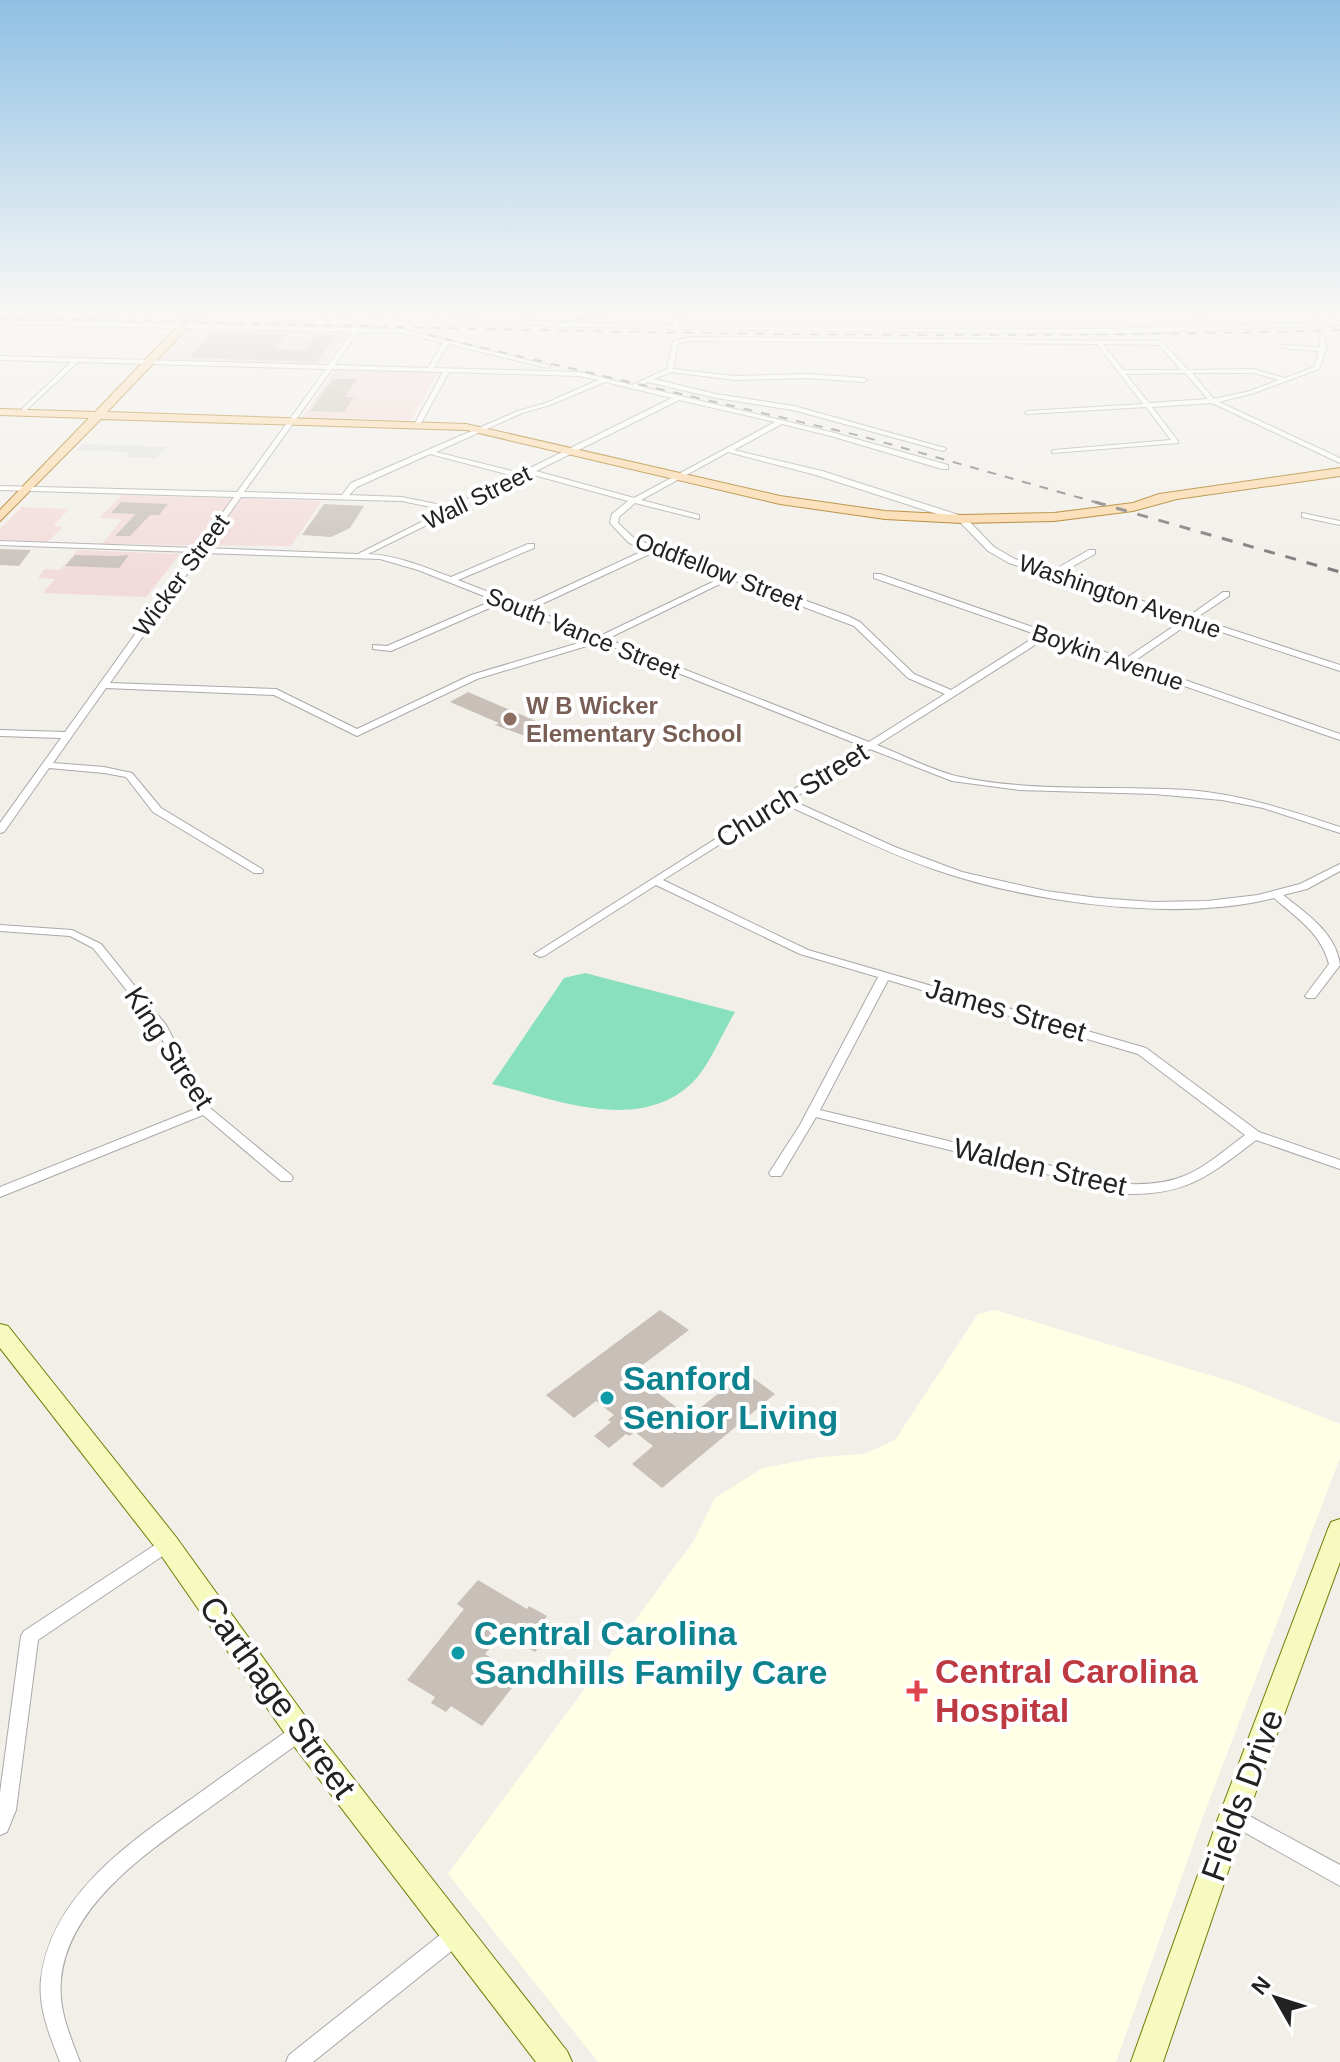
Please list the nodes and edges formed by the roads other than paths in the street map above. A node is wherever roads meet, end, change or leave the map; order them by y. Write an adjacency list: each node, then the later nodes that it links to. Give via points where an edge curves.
1 (31, 403): 14 (street)
2 (110, 403): 16 (main road)
3 (303, 403): 17 (street, Wicker Street)
4 (429, 403): 19 (street)
5 (545, 403): 20 (street)
6 (667, 403): 23 (street, Wall Street)
7 (704, 403): 18 (street)
8 (763, 403): 21 (street)
9 (1145, 403): 12 (street)
10 (1192, 403): 12 (street)
11 (1218, 403): 26 (street)
12 (1148, 408): 15 (street); 25 (street, via 1176,442)
13 (0, 412): 14 (main road)
14 (21, 413): 16 (main road)
15 (1028, 413)
16 (99, 414): 17 (main road); 32 (main road)
17 (291, 420): 19 (main road); 33 (street, Wicker Street)
18 (780, 422): 22 (street, Oddfellow Street); 27 (street)
19 (418, 423): 20 (main road)
20 (480, 429): 23 (main road); 24 (street)
21 (943, 449)
22 (727, 450): 30 (street, Oddfellow Street); 40 (street, Washington Avenue)
23 (571, 451): 29 (street, Wall Street); 30 (main road)
24 (429, 452): 29 (street); 34 (street, via 354,485)
25 (1054, 452)
26 (1340, 461)
27 (945, 467)
28 (1340, 472): 40 (main road, via 1111,510)
29 (524, 473): 35 (street); 36 (street, Wall Street)
30 (677, 476): 35 (street, Oddfellow Street); 40 (main road, via 821,508)
31 (0, 488): 32 (street)
32 (27, 489): 33 (street); 38 (main road)
33 (238, 495): 34 (street); 44 (street, Wicker Street)
34 (344, 497): 36 (street, via 402,499)
35 (635, 500): 39 (street); 45 (street, Oddfellow Street, via 621,509 614,523 623,534)
36 (451, 509): 47 (street, Wall Street)
37 (1305, 515): 41 (street)
38 (0, 517)
39 (696, 517)
40 (962, 519): 48 (street, Washington Avenue, via 997,553)
41 (1340, 523)
42 (0, 543): 44 (street, South Vance Street)
43 (531, 546): 51 (street)
44 (199, 549): 47 (street, South Vance Street); 61 (street, Wicker Street)
45 (653, 549): 49 (street, Oddfellow Street); 54 (street)
46 (1092, 552): 48 (street)
47 (362, 554): 51 (street, South Vance Street)
48 (1051, 575): 55 (street, Washington Avenue)
49 (731, 576): 57 (street); 62 (street, Oddfellow Street, via 857,624 911,676)
50 (877, 576): 56 (street, Boykin Avenue)
51 (450, 580): 53 (street, South Vance Street)
52 (1226, 594): 55 (street)
53 (500, 600): 54 (street, South Vance Street); 58 (street, via 388,649)
54 (523, 609): 57 (street, South Vance Street)
55 (1189, 620): 59 (street); 60 (street, Washington Avenue)
56 (1044, 635): 59 (street, Boykin Avenue); 62 (street, Church Street)
57 (600, 639): 61 (street, via 474,677 357,733 276,692); 66 (street, South Vance Street)
58 (376, 647)
59 (1126, 663): 65 (street, Boykin Avenue)
60 (1339, 666)
61 (102, 685): 64 (street, Wicker Street)
62 (951, 693): 66 (street, Church Street)
63 (0, 733): 64 (street)
64 (66, 735): 67 (street, Wicker Street)
65 (1340, 737)
66 (869, 747): 68 (street, Church Street); 70 (street, South Vance Street, via 952,778 999,788 1224,797)
67 (45, 765): 69 (street, Wicker Street); 72 (street, via 129,775 157,810)
68 (783, 800): 73 (street, Church Street); 74 (street, via 956,873 1009,888 1156,905 1216,905)
69 (0, 830)
70 (1340, 830)
71 (1340, 867): 74 (street)
72 (258, 871)
73 (656, 881): 76 (street, Church Street); 77 (street, James Street, via 804,952)
74 (1278, 896): 78 (street, via 1332,948 1335,964)
75 (0, 928): 79 (street, King Street, via 72,933 97,946 160,1025)
76 (540, 954)
77 (884, 976): 80 (street); 81 (street, James Street, via 1142,1051)
78 (1311, 996)
79 (205, 1110): 84 (street, King Street); 85 (street)
80 (812, 1112): 81 (street, Walden Street, via 1152,1191 1195,1178); 83 (street)
81 (1254, 1135): 82 (street, James Street)
82 (1340, 1165)
83 (776, 1173)
84 (286, 1178)
85 (0, 1192)
86 (0, 1332): 88 (main road, Carthage Street)
87 (1340, 1529): 90 (main road, Fields Drive)
88 (167, 1544): 89 (main road, Carthage Street); 91 (street, via 30,1636 7,1810)
89 (300, 1732): 93 (main road, Carthage Street); 94 (street, via 145,1842 101,1879 79,1907 53,1967 50,2007)
90 (1233, 1816): 92 (street); 97 (main road, Fields Drive)
91 (0, 1826)
92 (1340, 1876)
93 (457, 1934): 95 (street); 96 (main road, Carthage Street)
94 (70, 2062)
95 (296, 2062)
96 (556, 2062)
97 (1147, 2062)

